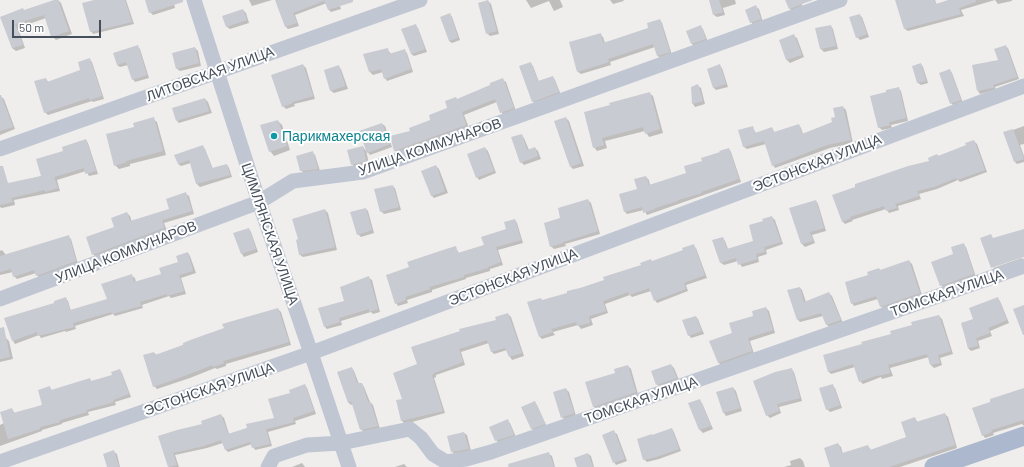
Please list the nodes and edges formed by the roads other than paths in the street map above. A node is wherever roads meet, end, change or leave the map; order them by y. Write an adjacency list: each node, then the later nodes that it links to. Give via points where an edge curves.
1 (194, 0): 4 (street, ЦИМЛЯНСКАЯ УЛИЦА)
2 (420, 0): 4 (street, ЛИТОВСКАЯ УЛИЦА)
3 (840, 0): 7 (street, УЛИЦА КОММУНАРОВ, via 364,172 293,181)
4 (218, 72): 6 (street, ЛИТОВСКАЯ УЛИЦА); 7 (street, ЦИМЛЯНСКАЯ УЛИЦА)
5 (1024, 86): 10 (street, ЭСТОНСКАЯ УЛИЦА)
6 (0, 149)
7 (258, 202): 9 (street, УЛИЦА КОММУНАРОВ); 10 (street, ЦИМЛЯНСКАЯ УЛИЦА)
8 (1024, 266): 12 (street, ТОМСКАЯ УЛИЦА, via 466,459 446,462 433,454 421,438 410,429)
9 (0, 299)
10 (311, 353): 12 (street, ЦИМЛЯНСКАЯ УЛИЦА); 13 (street, ЭСТОНСКАЯ УЛИЦА)
11 (1024, 436): 16 (main road)
12 (341, 443): 14 (street, ТОМСКАЯ УЛИЦА, via 307,445 274,456); 15 (street, ЦИМЛЯНСКАЯ УЛИЦА)
13 (0, 462)
14 (268, 467)
15 (349, 467)
16 (934, 467)

